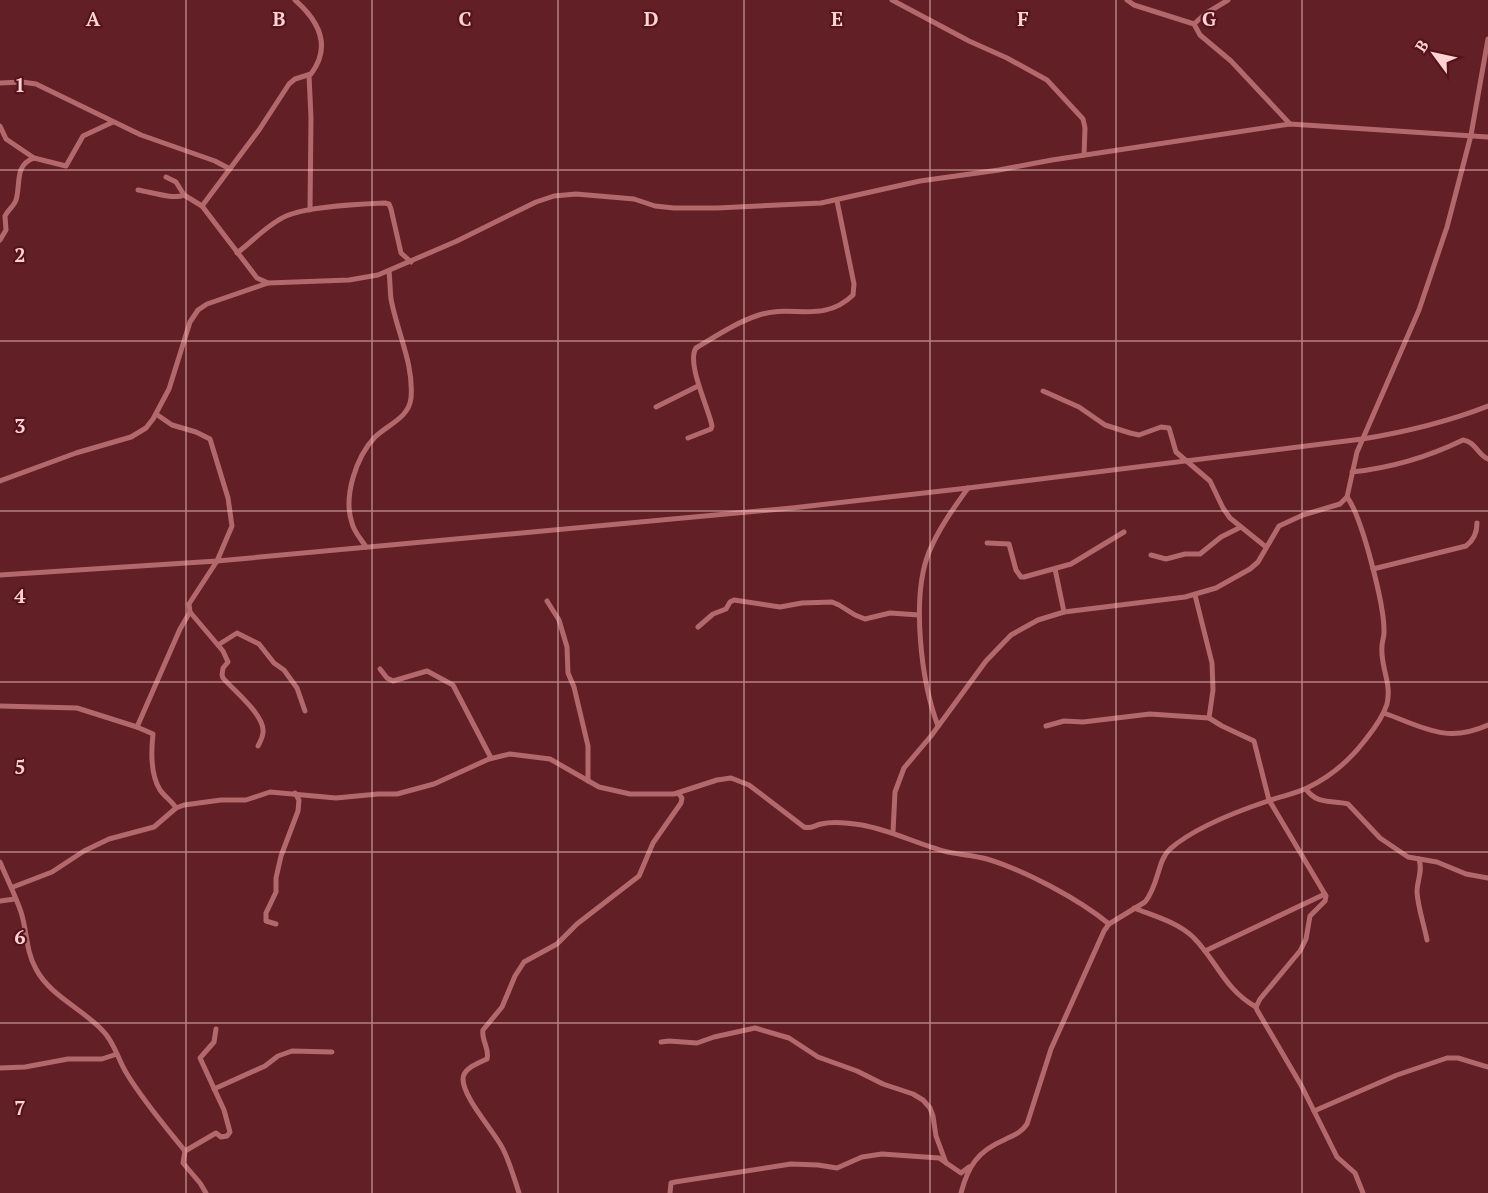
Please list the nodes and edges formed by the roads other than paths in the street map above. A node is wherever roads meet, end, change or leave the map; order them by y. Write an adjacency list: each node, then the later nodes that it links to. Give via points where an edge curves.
1 (295, 0): 7 (street, via 309,14 321,37 321,57)
2 (892, 0): 14 (street, via 1047,80 1083,119)
3 (1127, 0): 5 (street)
4 (1228, 0): 5 (street)
5 (1194, 24): 10 (street, via 1200,35 1231,61)
6 (1488, 39): 12 (street)
7 (309, 75): 16 (street, via 289,84); 22 (street)
8 (0, 83): 9 (street, via 36,84)
9 (113, 122): 15 (street, via 83,136 66,166); 16 (street)
10 (1290, 124): 12 (street); 14 (street)
11 (0, 126): 15 (street, via 6,139)
12 (1471, 135): 13 (street); 34 (street, via 1447,227 1419,310)
13 (1488, 137)
14 (1084, 155): 20 (street, via 920,181)
15 (34, 158): 23 (street, via 20,171 16,198 5,216 5,234)
16 (230, 169): 21 (street)
17 (166, 177): 19 (street, via 176,182)
18 (138, 190): 19 (street, via 174,198)
19 (184, 195): 21 (street)
20 (837, 201): 25 (street, via 674,208 634,199 561,195 536,202); 28 (street, via 853,295 842,304 816,313 778,311 759,315 696,348 693,354)
21 (202, 206): 24 (street)
22 (310, 210): 24 (street, via 279,220); 25 (street, via 389,204 401,253)
23 (0, 240)
24 (237, 253): 27 (street, via 256,278)
25 (411, 262): 26 (street)
26 (389, 271): 27 (street, via 349,280); 45 (street, via 411,399 405,414 372,441 352,483 351,523)
27 (268, 283): 32 (street, via 198,310 187,328 169,389)
28 (698, 386): 31 (street); 33 (street, via 712,426)
29 (1042, 391): 36 (street, via 1079,406 1105,426 1138,435 1169,428 1176,452)
30 (1488, 406): 34 (street, via 1463,416)
31 (656, 407)
32 (156, 414): 38 (street, via 146,428 131,436); 48 (street, via 172,425 202,434 212,443 232,526)
33 (688, 438)
34 (1362, 439): 36 (street); 37 (street)
35 (1488, 459): 37 (street, via 1472,443 1463,440 1402,463)
36 (1186, 460): 39 (street); 42 (street, via 1210,481 1223,508)
37 (1352, 472): 40 (street)
38 (0, 481)
39 (968, 488): 45 (street); 56 (street, via 928,554)
40 (1347, 497): 46 (street, via 1340,504 1279,526); 50 (street, via 1355,509)
41 (1477, 523): 50 (street, via 1476,534 1466,546)
42 (1241, 526): 46 (street); 47 (street, via 1200,554 1166,558)
43 (1124, 532): 49 (street, via 1076,562)
44 (987, 543): 49 (street, via 1008,544 1021,577)
45 (366, 547): 48 (street)
46 (1266, 547): 52 (street, via 1250,569)
47 (1151, 555)
48 (217, 561): 51 (street); 54 (street, via 189,604)
49 (1055, 569): 55 (street)
50 (1373, 569): 62 (street, via 1383,612 1382,658 1389,689)
51 (0, 575)
52 (1195, 595): 55 (street); 63 (street, via 1212,663)
53 (547, 601): 70 (street, via 560,621 567,647 568,673 588,746)
54 (190, 612): 58 (street); 67 (street)
55 (1064, 612): 65 (street, via 1038,620 1011,635 986,661)
56 (919, 615): 57 (street, via 897,613 865,619 832,602 780,607 734,600); 65 (street, via 926,684)
57 (698, 627)
58 (218, 645): 61 (street, via 237,633 259,644 297,688); 68 (street, via 228,662 223,678 249,703 263,727)
59 (380, 669): 69 (street, via 393,681 427,671 451,684)
60 (0, 706): 67 (street, via 77,708)
61 (305, 711)
62 (1384, 713): 64 (street, via 1447,735); 71 (street, via 1348,759)
63 (1209, 718): 66 (street, via 1150,714); 74 (street, via 1254,741)
64 (1488, 725)
65 (938, 726): 76 (street, via 897,782)
66 (1046, 726)
67 (137, 727): 75 (street, via 153,734 156,783)
68 (258, 746)
69 (491, 758): 70 (street, via 517,754 550,759); 72 (street, via 407,793 336,798)
70 (588, 781): 73 (street, via 630,794)
71 (1306, 789): 74 (street); 77 (street, via 1319,801 1348,804 1380,838 1408,857)
72 (295, 793): 75 (street, via 270,792 246,800); 85 (street, via 298,811 281,856 275,895 266,913 266,921)
73 (678, 793): 76 (street, via 731,778 749,785 810,828 849,823); 102 (street, via 681,803 653,843 639,876 556,944 519,967 507,998 483,1030 487,1059 468,1069 464,1076 470,1096 504,1150)
74 (1269, 800): 81 (street); 84 (street, via 1213,823 1169,850 1152,892)
75 (177, 808): 80 (street, via 154,827 109,839 52,872)
76 (893, 832): 86 (street, via 940,850 1001,864 1055,889)
77 (1419, 859): 79 (street); 87 (street, via 1421,874 1417,888)
78 (0, 862): 80 (street)
79 (1488, 878)
80 (13, 887): 82 (street)
81 (1326, 894): 88 (street); 89 (street, via 1325,901 1310,916 1303,946)
82 (15, 899): 83 (street); 92 (street, via 36,971 102,1030)
83 (0, 901)
84 (1134, 908): 86 (street); 88 (street, via 1182,929)
85 (276, 924)
86 (1109, 924): 100 (street, via 1051,1049 1027,1124 1021,1132 987,1149)
87 (1427, 940)
88 (1205, 951): 89 (street, via 1222,978)
89 (1256, 1007): 97 (street)
90 (216, 1029): 96 (street, via 214,1042 200,1058)
91 (661, 1042): 99 (street, via 697,1043 755,1028 789,1038 818,1057 923,1100 933,1116)
92 (116, 1050): 95 (street, via 102,1059); 98 (street, via 146,1103)
93 (332, 1052): 96 (street, via 292,1051)
94 (1488, 1067): 97 (street, via 1447,1058)
95 (0, 1068)
96 (214, 1089): 98 (street, via 230,1132 221,1137 216,1133)
97 (1314, 1111): 105 (street, via 1337,1157 1355,1173)
98 (185, 1152): 101 (street, via 183,1163)
99 (945, 1163): 100 (street, via 961,1173); 103 (street, via 939,1158 872,1155 837,1168 791,1164 675,1182)
100 (970, 1167): 104 (street)
101 (206, 1193)
102 (519, 1193)
103 (670, 1193)
104 (961, 1193)
105 (1363, 1193)

